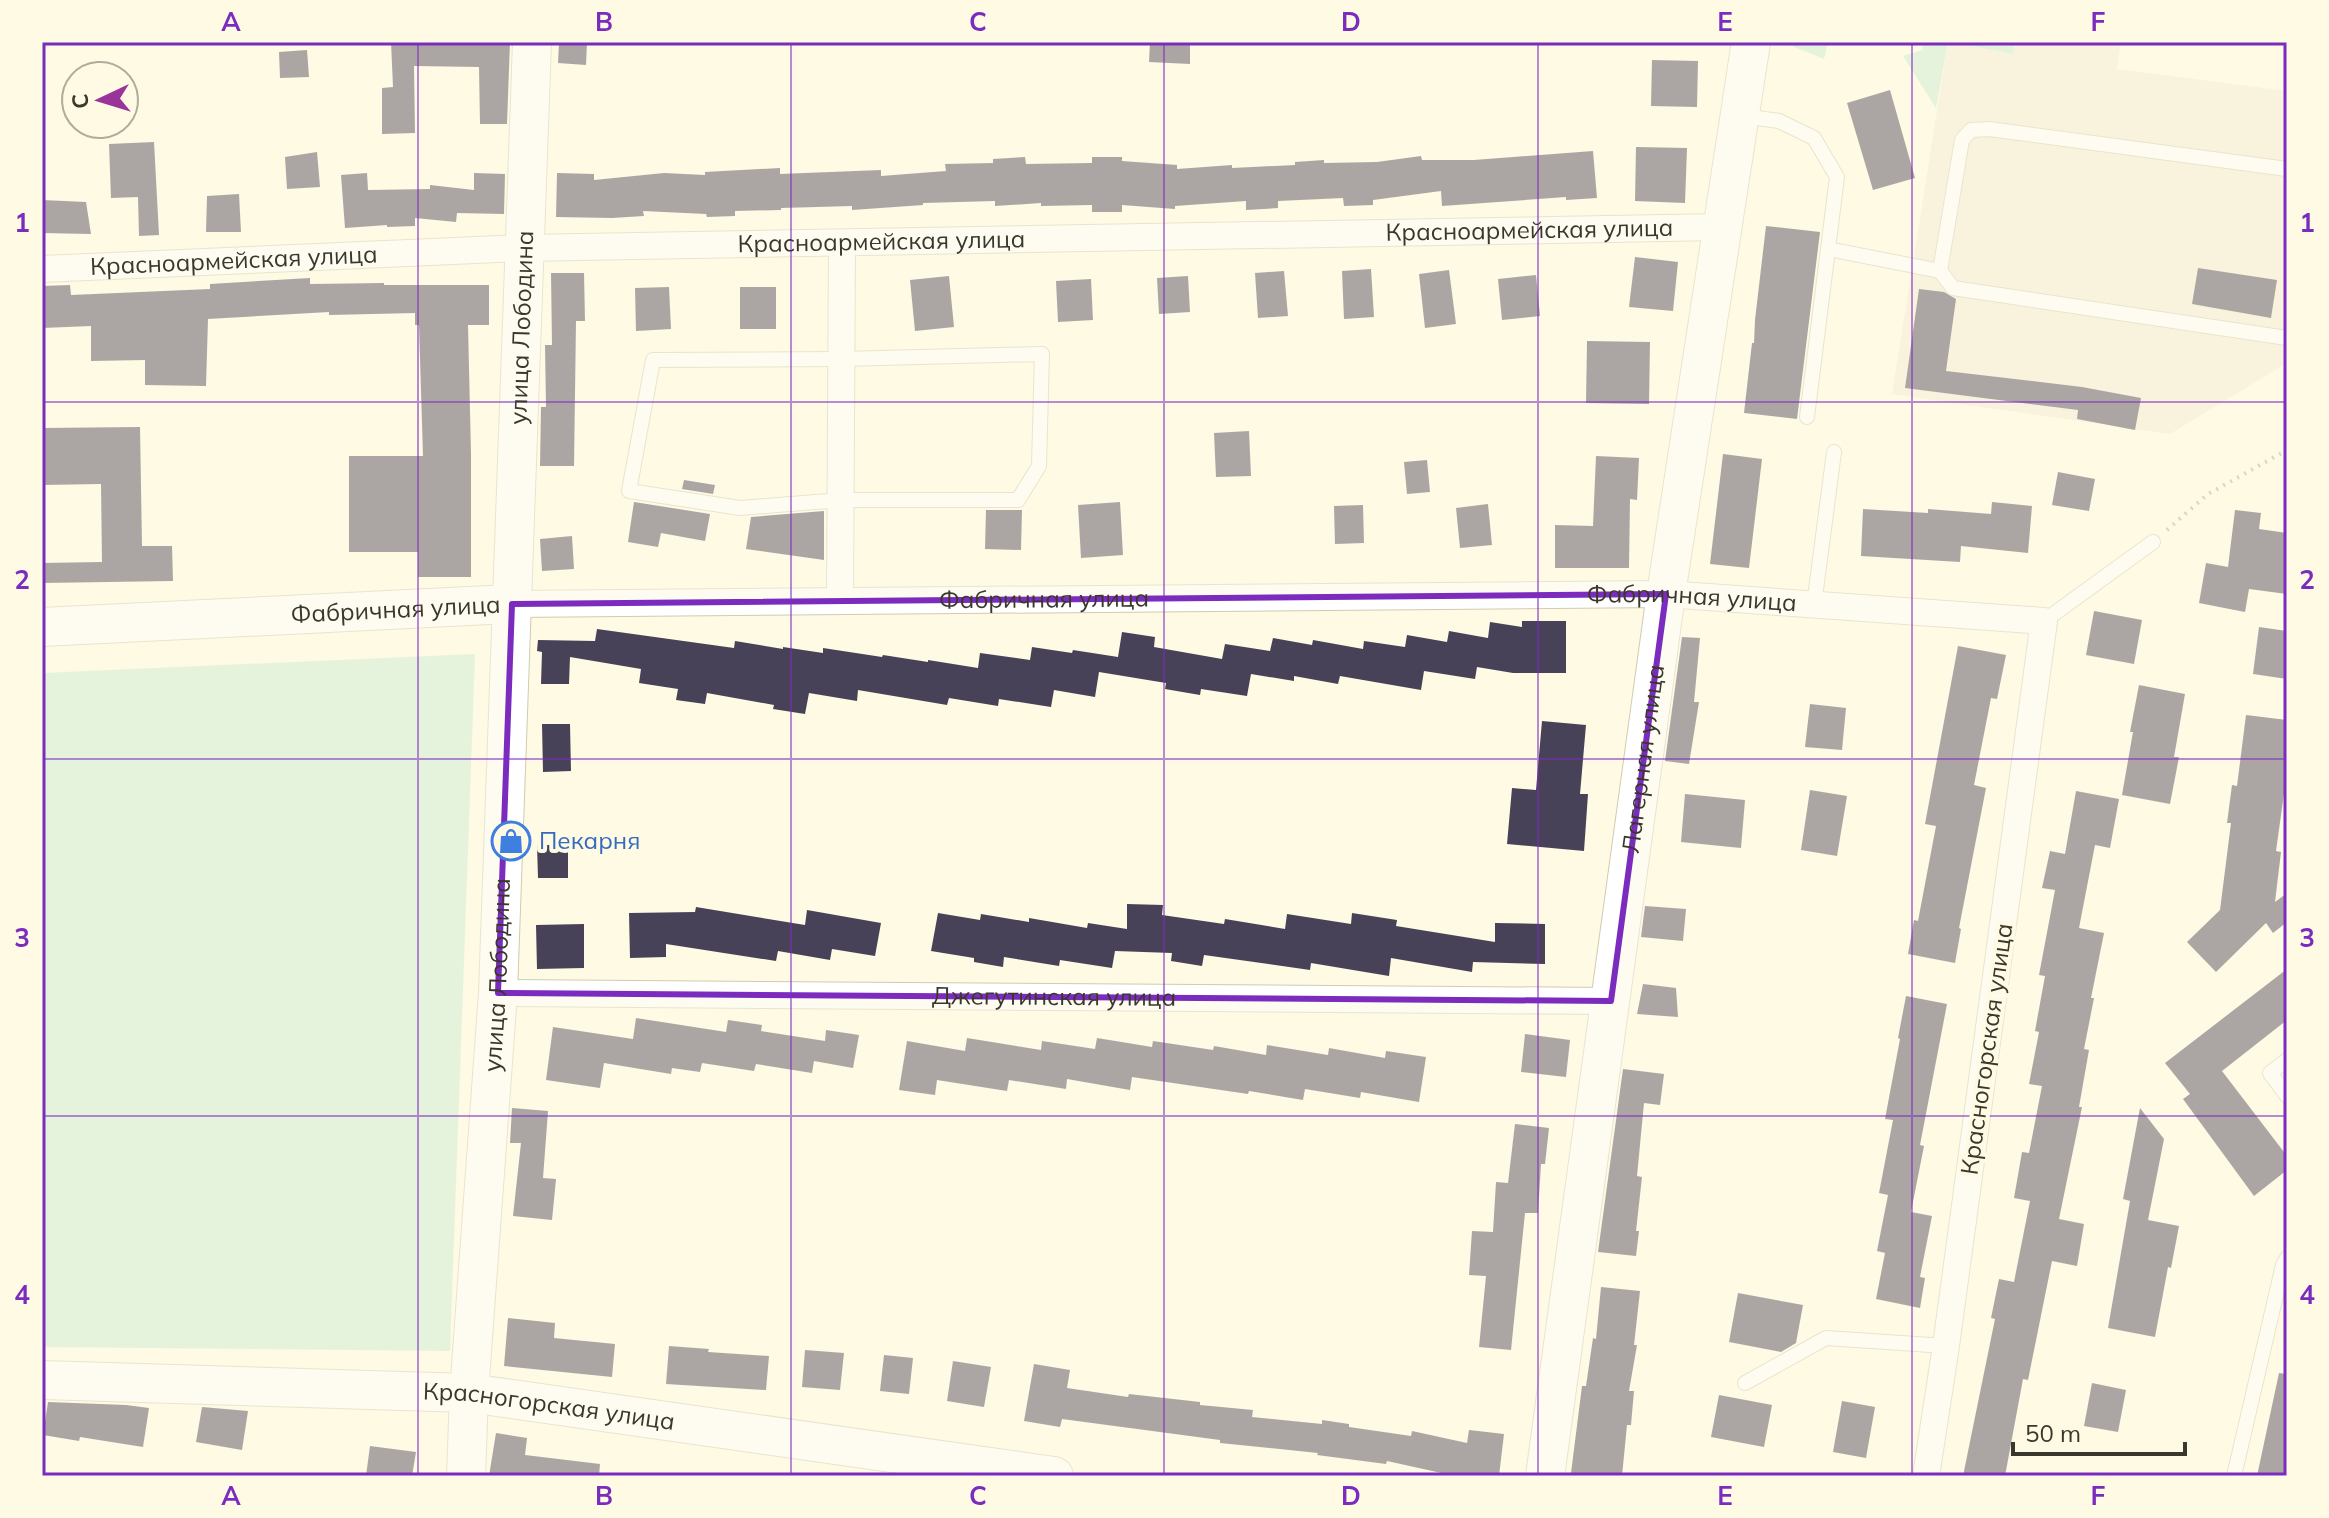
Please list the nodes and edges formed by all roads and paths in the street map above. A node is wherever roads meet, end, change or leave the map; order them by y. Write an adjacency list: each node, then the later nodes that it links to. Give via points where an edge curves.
1 (532, 42): 7 (street, улица Лободина)
2 (1751, 42): 3 (street, Лагерная улица)
3 (1740, 116): 5 (street, Лагерная улица); 8 (lane, via 1779,121 1814,138 1837,177)
4 (2287, 169): 10 (lane, via 1971,130 1962,140)
5 (1721, 227): 6 (street, Красноармейская улица); 18 (street, Лагерная улица)
6 (842, 243): 7 (street, Красноармейская улица); 12 (street)
7 (523, 248): 9 (street, Красноармейская улица); 20 (street, улица Лободина)
8 (1828, 249): 10 (lane); 13 (lane)
9 (42, 269)
10 (1940, 271): 11 (lane, via 1953,288)
11 (2287, 338)
12 (841, 359): 16 (street); 16 (lane, via 1042,354 1039,466 1018,500); 16 (lane, via 653,360 629,491 740,508)
13 (1807, 417)
14 (2287, 450): 17 (path, via 2208,494)
15 (1834, 452): 21 (lane)
16 (841, 500): 19 (street)
17 (2153, 542): 22 (lane)
18 (1666, 594): 19 (street, Фабричная улица); 21 (street, Фабричная улица); 25 (street, Лагерная улица)
19 (840, 601): 20 (street, Фабричная улица)
20 (512, 604): 23 (street, Фабричная улица); 24 (street, улица Лободина)
21 (1814, 605): 22 (street, Фабричная улица)
22 (2044, 621): 29 (street, Красногорская улица)
23 (42, 627)
24 (498, 993): 25 (street, Джегутинская улица); 32 (street, улица Лободина)
25 (1611, 1001): 35 (street, Лагерная улица)
26 (2287, 1060): 27 (lane, via 2270,1073)
27 (2287, 1096)
28 (2287, 1258): 37 (lane)
29 (1946, 1346): 31 (lane, via 1826,1338); 36 (street, Красногорская улица)
30 (42, 1380): 32 (street, Красногорская улица)
31 (1745, 1383)
32 (469, 1393): 33 (street, улица Лободина); 34 (street, Красногорская улица)
33 (466, 1476)
34 (1054, 1476)
35 (1545, 1476)
36 (1926, 1476)
37 (2234, 1476)

